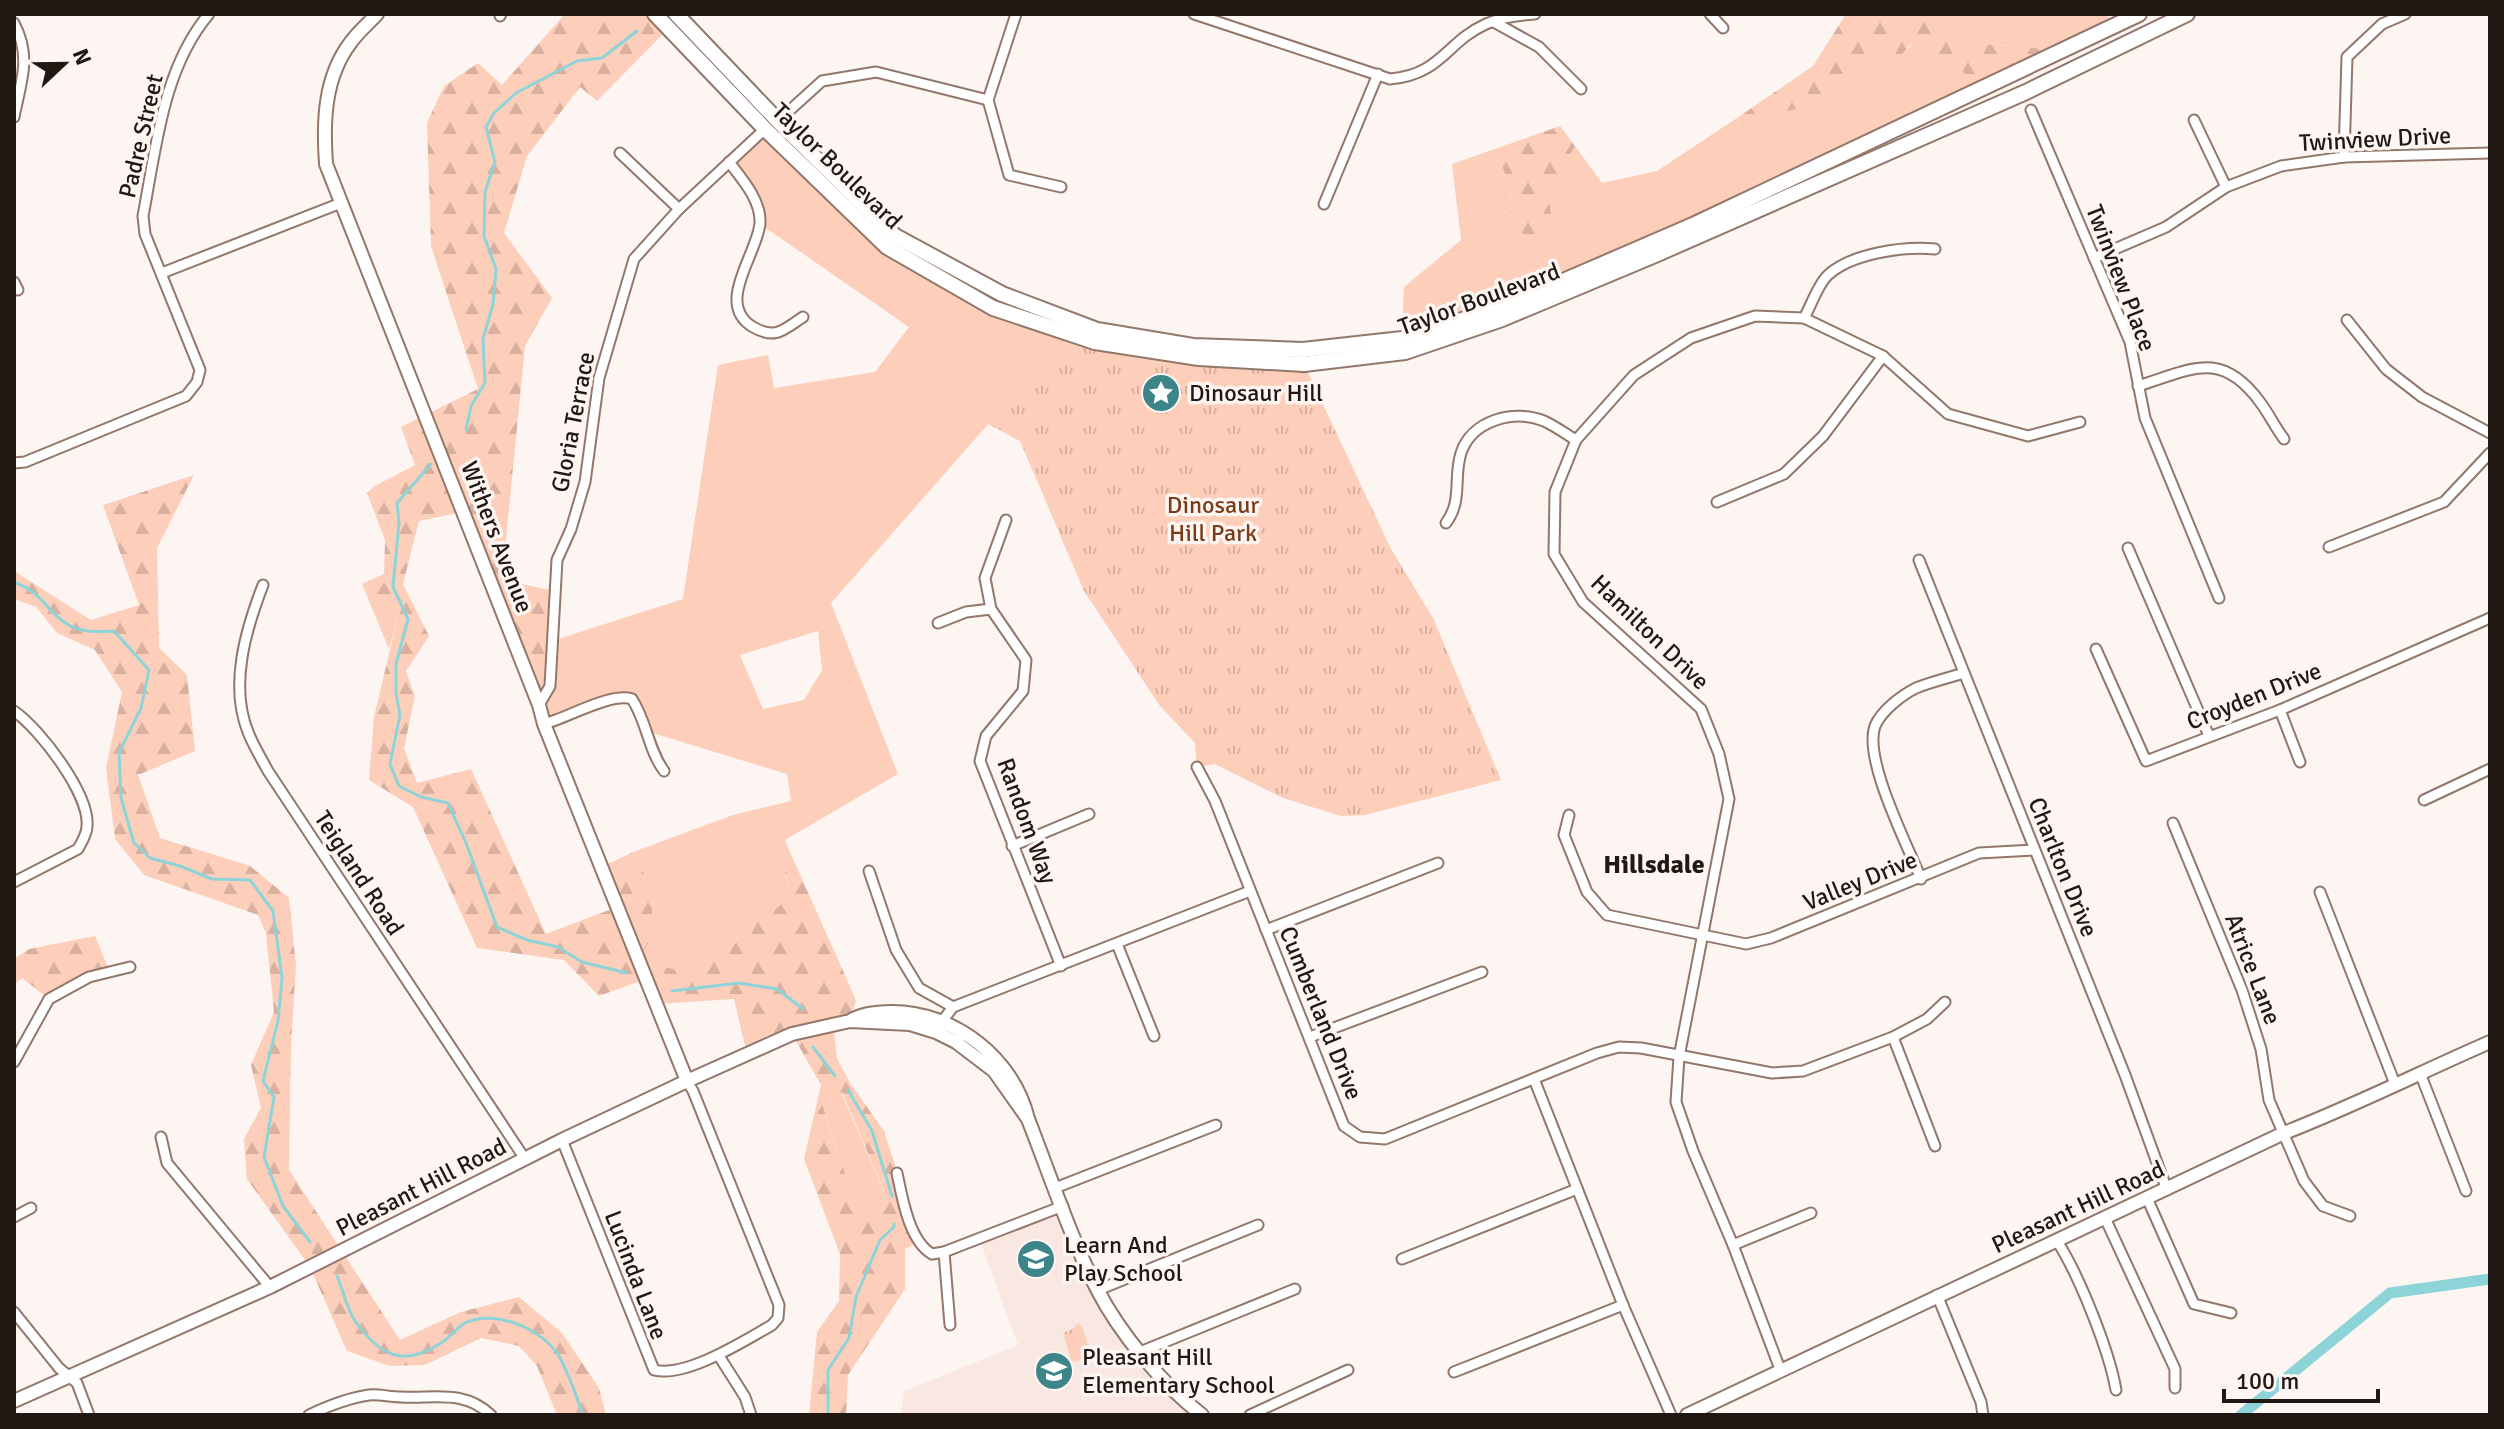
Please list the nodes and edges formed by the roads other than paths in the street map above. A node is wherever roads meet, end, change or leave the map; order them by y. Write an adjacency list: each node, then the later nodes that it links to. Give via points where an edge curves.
1 (209, 14): 33 (street, Padre Street, via 173,75 143,216)
2 (377, 14): 28 (street, Withers Avenue, via 350,43 328,88 326,164)
3 (655, 14): 21 (main road, Taylor Boulevard)
4 (676, 14): 21 (main road, Taylor Boulevard)
5 (1016, 14): 17 (street)
6 (1194, 14): 15 (street)
7 (1535, 14): 12 (street)
8 (1710, 14): 14 (street)
9 (2139, 14): 21 (main road, Taylor Boulevard, via 1693,225 1503,307 1402,339 1303,350 1193,346 1097,330 1002,294 895,236)
10 (2187, 14): 21 (main road, Taylor Boulevard, via 2012,98 1502,319 1405,352 1304,364 1199,358 1095,342 993,308 887,247)
11 (2405, 14): 24 (street, via 2382,24 2347,57)
12 (1494, 22): 15 (street, via 1411,78); 16 (street, via 1539,47)
13 (14, 23): 19 (street, via 23,40 24,61)
14 (1723, 28)
15 (1378, 74): 29 (street)
16 (1581, 89)
17 (988, 100): 21 (street, Gloria Terrace, via 876,72 822,81); 26 (street, via 1009,175)
18 (2031, 110): 32 (street, Twinview Place)
19 (14, 117)
20 (2194, 120): 27 (street)
21 (772, 125): 25 (street, Gloria Terrace)
22 (620, 153): 30 (street)
23 (2490, 153): 24 (street, Twinview Drive)
24 (2344, 157): 27 (street, Twinview Drive, via 2281,166)
25 (729, 162): 30 (street, Gloria Terrace); 34 (street, via 749,190 760,224 739,285 739,312 765,334 778,333)
26 (1061, 187)
27 (2226, 187): 32 (street, Twinview Drive, via 2166,227)
28 (341, 203): 33 (street); 58 (street, Withers Avenue)
29 (1324, 204)
30 (679, 209): 58 (street, Gloria Terrace, via 634,259 599,378 585,482 557,560 550,686)
31 (1935, 249): 35 (street, via 1915,247 1861,257 1827,275)
32 (2094, 258): 38 (street, Twinview Place, via 2130,342)
33 (162, 273): 44 (street, Padre Street, via 200,370 191,390)
34 (803, 317)
35 (1804, 318): 37 (street, Hamilton Drive); 42 (street, Hamilton Drive, via 1755,316 1691,338 1634,375)
36 (2347, 320): 40 (street, via 2386,369 2422,397)
37 (1883, 356): 39 (street, Hamilton Drive, via 1948,414 2028,436); 45 (street, via 1823,436 1784,474)
38 (2138, 386): 41 (street, via 2198,367 2226,370 2247,386); 52 (street, Twinview Place, via 2145,418)
39 (2080, 422)
40 (2490, 433)
41 (2284, 439)
42 (1576, 440): 47 (street, via 1543,421 1522,418 1494,420 1471,433 1461,454 1455,510); 80 (street, Hamilton Drive, via 1555,492 1554,554 1583,602 1701,709 1719,754 1729,799)
43 (2490, 453): 48 (street, via 2444,502)
44 (14, 463)
45 (1717, 502)
46 (1006, 520): 53 (street, Random Way, via 985,578)
47 (1446, 523)
48 (2329, 547)
49 (2128, 548): 62 (street)
50 (1919, 560): 57 (street, Charlton Drive)
51 (263, 585): 103 (street, Teigland Road, via 250,619 239,689 247,730 276,784)
52 (2219, 598)
53 (991, 609): 55 (street); 71 (street, Random Way, via 1026,660 1023,691 986,736 980,761)
54 (2490, 618): 59 (street, Croyden Drive)
55 (938, 623)
56 (2096, 649): 62 (street, Croyden Drive, via 2146,761)
57 (1964, 673): 72 (street, Charlton Drive); 75 (street, via 1915,689 1886,710 1876,725 1872,747 1879,774)
58 (539, 705): 61 (street, Withers Avenue)
59 (2280, 710): 62 (street, Croyden Drive); 63 (street)
60 (14, 711): 76 (street, via 42,734 69,776 88,825 78,849)
61 (544, 724): 66 (street, via 608,700 632,699); 96 (street, Withers Avenue)
62 (2209, 736)
63 (2300, 762)
64 (1197, 767): 77 (street, Cumberland Drive)
65 (2490, 769): 67 (street)
66 (664, 771)
67 (2424, 800)
68 (1089, 814): 71 (street)
69 (1569, 815): 80 (street, Valley Drive, via 1564,835 1587,892 1607,915)
70 (2173, 823): 99 (street, Atrice Lane, via 2242,990 2261,1049 2269,1100)
71 (1012, 846): 82 (street, Random Way)
72 (2034, 850): 75 (street, Valley Drive, via 1979,853); 107 (street, Charlton Drive)
73 (1438, 863): 79 (street)
74 (869, 871): 86 (street, via 896,950 919,988)
75 (1921, 879): 80 (street, Valley Drive, via 1771,938 1746,944)
76 (14, 882)
77 (1250, 891): 79 (street, Cumberland Drive); 81 (street)
78 (2320, 892): 97 (street)
79 (1266, 930): 89 (street, Cumberland Drive)
80 (1701, 937): 92 (street, Hamilton Drive)
81 (1117, 944): 82 (street); 88 (street)
82 (1061, 966): 86 (street)
83 (130, 967): 93 (street, via 89,977 49,999)
84 (1482, 972): 89 (street)
85 (1945, 1002): 90 (street, Cumberland Drive, via 1927,1019)
86 (953, 1007): 87 (street)
87 (939, 1026): 96 (street, Pleasant Hill Road, via 850,1021 792,1034); 105 (street, Pleasant Hill Road, via 994,1071 1028,1119)
88 (1154, 1036)
89 (1310, 1037): 95 (street, Cumberland Drive, via 1344,1126 1360,1137 1385,1139)
90 (1893, 1037): 92 (street, Cumberland Drive, via 1803,1071 1772,1073); 102 (street)
91 (2490, 1042): 94 (street, Pleasant Hill Road)
92 (1679, 1057): 95 (street, Cumberland Drive, via 1619,1047); 118 (street, Hamilton Drive, via 1676,1102)
93 (14, 1062)
94 (2420, 1073): 97 (street, Pleasant Hill Road); 108 (street)
95 (1534, 1079): 106 (street)
96 (687, 1081): 101 (street, Pleasant Hill Road); 130 (street, Lucinda Lane, via 779,1305 772,1325)
97 (2395, 1084): 99 (street, Pleasant Hill Road)
98 (1216, 1125): 105 (street)
99 (2284, 1133): 107 (street, Pleasant Hill Road); 113 (street, Atrice Lane, via 2304,1181 2323,1206)
100 (161, 1137): 121 (street, via 167,1163)
101 (562, 1140): 103 (street, Pleasant Hill Road); 130 (street, Lucinda Lane, via 654,1370)
102 (1935, 1146)
103 (525, 1159): 121 (street, Pleasant Hill Road)
104 (897, 1173): 119 (street, via 904,1211 925,1250)
105 (1055, 1188): 110 (street, Pleasant Hill Road)
106 (1577, 1189): 120 (street); 125 (street)
107 (2167, 1190): 109 (street, Pleasant Hill Road)
108 (2466, 1191)
109 (2147, 1198): 115 (street, Pleasant Hill Road); 127 (street, via 2194,1304)
110 (1063, 1206): 119 (street); 123 (street, Pleasant Hill Road)
111 (31, 1208): 114 (street)
112 (1811, 1213): 118 (street)
113 (2350, 1216)
114 (14, 1217)
115 (2105, 1218): 117 (street, Pleasant Hill Road); 135 (street, via 2175,1369)
116 (1258, 1225): 123 (street)
117 (2057, 1241): 124 (street, Pleasant Hill Road); 136 (street, via 2070,1261)
118 (1733, 1245): 131 (street, Hamilton Drive)
119 (944, 1252): 128 (street)
120 (1402, 1259)
121 (270, 1287): 134 (street, Pleasant Hill Road)
122 (1295, 1289): 129 (street)
123 (1098, 1290): 129 (street, Pleasant Hill Road)
124 (1937, 1295): 131 (street, Pleasant Hill Road); 146 (street)
125 (1623, 1305): 133 (street); 144 (street)
126 (14, 1312): 134 (street)
127 (2231, 1313)
128 (950, 1325)
129 (1140, 1352): 142 (street, Pleasant Hill Road)
130 (719, 1356): 141 (street)
131 (1780, 1369): 145 (street, Pleasant Hill Road)
132 (1348, 1370): 143 (street)
133 (1454, 1372)
134 (69, 1377): 137 (street, Pleasant Hill Road); 138 (street, via 77,1383)
135 (2175, 1388)
136 (2116, 1390)
137 (14, 1401)
138 (89, 1415)
139 (309, 1415): 140 (street, via 370,1395 441,1395 481,1406)
140 (491, 1415)
141 (751, 1415)
142 (1202, 1415)
143 (1250, 1415)
144 (1671, 1415)
145 (1687, 1415)
146 (1983, 1415)

